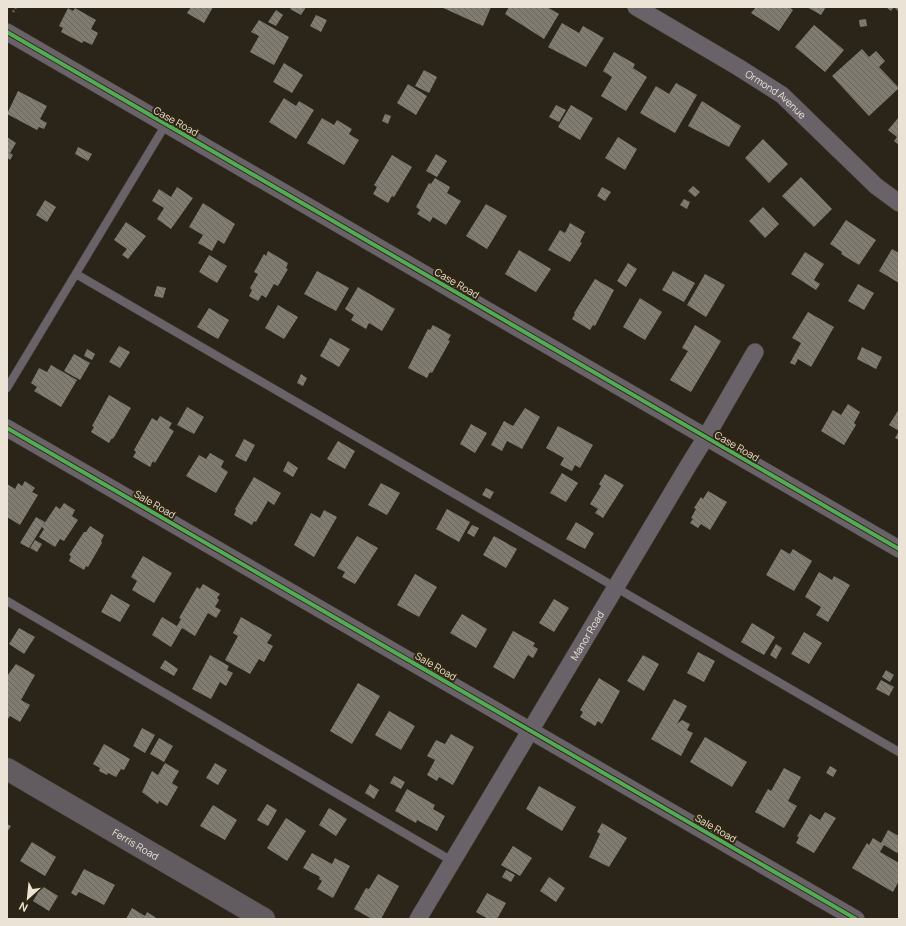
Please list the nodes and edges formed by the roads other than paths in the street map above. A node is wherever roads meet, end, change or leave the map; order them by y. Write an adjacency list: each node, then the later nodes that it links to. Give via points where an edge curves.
1 (636, 7): 4 (street, Ormond Avenue, via 738,66 782,95 870,182)
2 (7, 32): 3 (street, Case Road)
3 (166, 124): 5 (lane); 9 (street, Case Road)
4 (899, 203)
5 (76, 274): 7 (lane); 11 (lane)
6 (755, 352): 9 (street, Manor Road)
7 (7, 388)
8 (7, 428): 13 (street, Sale Road)
9 (706, 437): 10 (street, Case Road); 11 (street, Manor Road)
10 (899, 549)
11 (615, 588): 13 (street, Manor Road); 14 (lane)
12 (7, 601): 16 (lane)
13 (530, 730): 16 (street, Manor Road); 19 (street, Sale Road)
14 (899, 752)
15 (7, 769): 17 (main road, Ferris Road)
16 (452, 861): 18 (street, Manor Road)
17 (264, 919)
18 (418, 919)
19 (856, 919)

